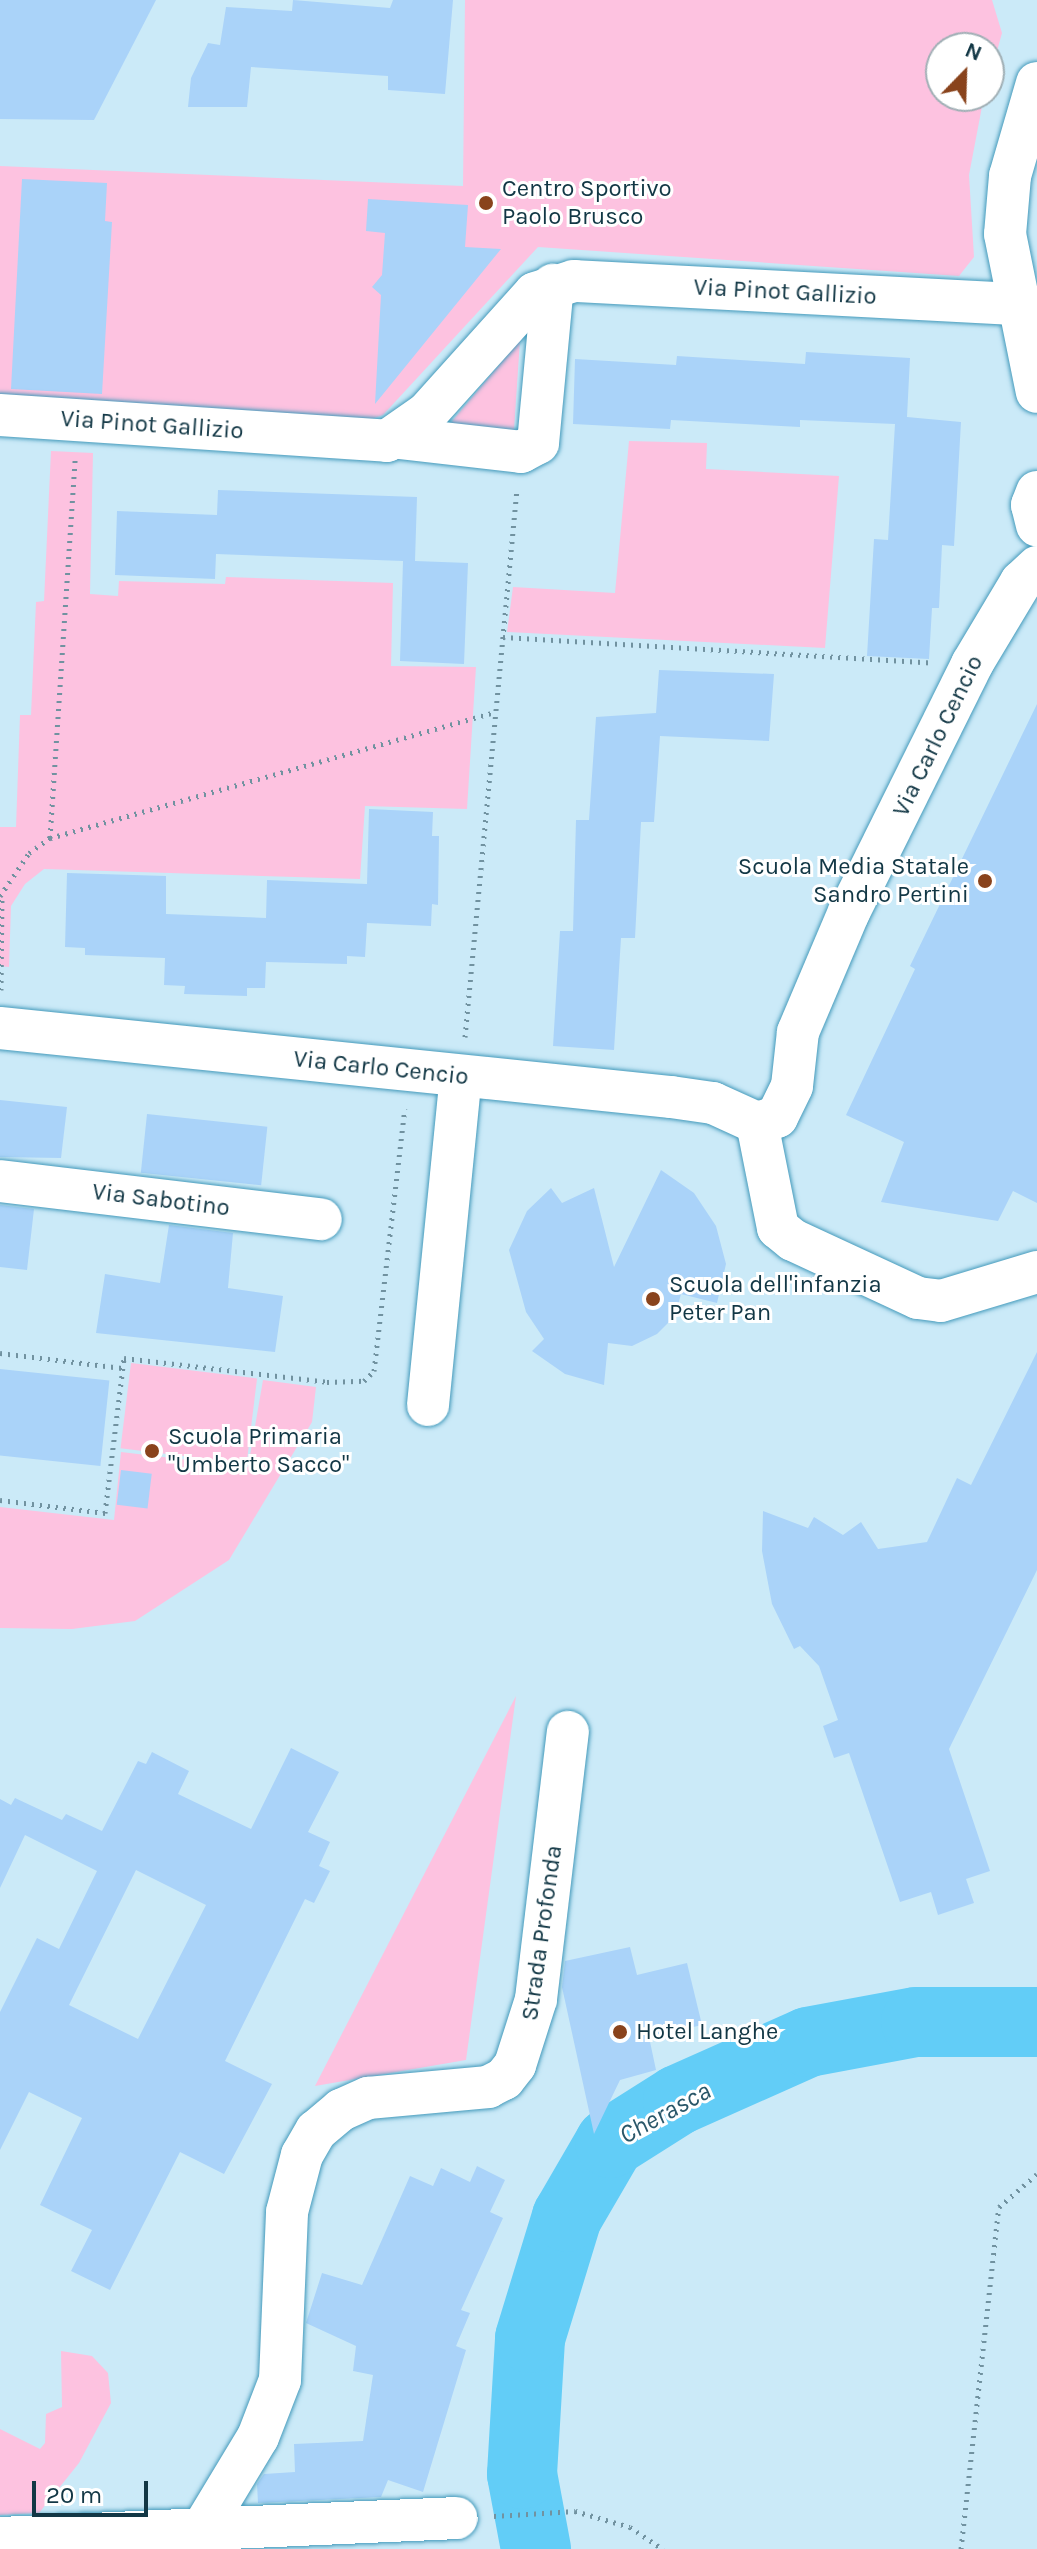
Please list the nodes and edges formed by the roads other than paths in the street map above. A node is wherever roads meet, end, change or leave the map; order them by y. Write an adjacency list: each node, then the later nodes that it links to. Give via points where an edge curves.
1 (1037, 83): 3 (street, via 1009,190 1005,234)
2 (553, 285): 3 (street, Via Pinot Gallizio, via 574,281); 6 (street, via 535,293); 6 (street, Via Pinot Gallizio, via 538,443 521,452)
3 (1017, 304): 4 (street)
4 (1037, 392)
5 (0, 415): 6 (street, Via Pinot Gallizio)
6 (399, 438)
7 (1037, 492): 8 (street, via 1032,505)
8 (1037, 525)
9 (1037, 567): 12 (street, Via Carlo Cencio, via 1021,582 972,664 849,912 798,1032 787,1104 777,1117)
10 (0, 1028): 11 (street, Via Carlo Cencio)
11 (461, 1077): 12 (street, Via Carlo Cencio, via 713,1103); 16 (street)
12 (757, 1123): 15 (street, via 778,1228 793,1240 930,1300)
13 (0, 1181): 14 (street, Via Sabotino)
14 (321, 1219)
15 (1037, 1272)
16 (428, 1405)
17 (568, 1732): 19 (street, Strada Profonda, via 536,1999 515,2065 488,2087 368,2098 341,2110 316,2131 302,2155 287,2212 280,2380 258,2437)
18 (457, 2518): 20 (street)
19 (203, 2528): 20 (street); 21 (street)
20 (374, 2537)
21 (0, 2538)

